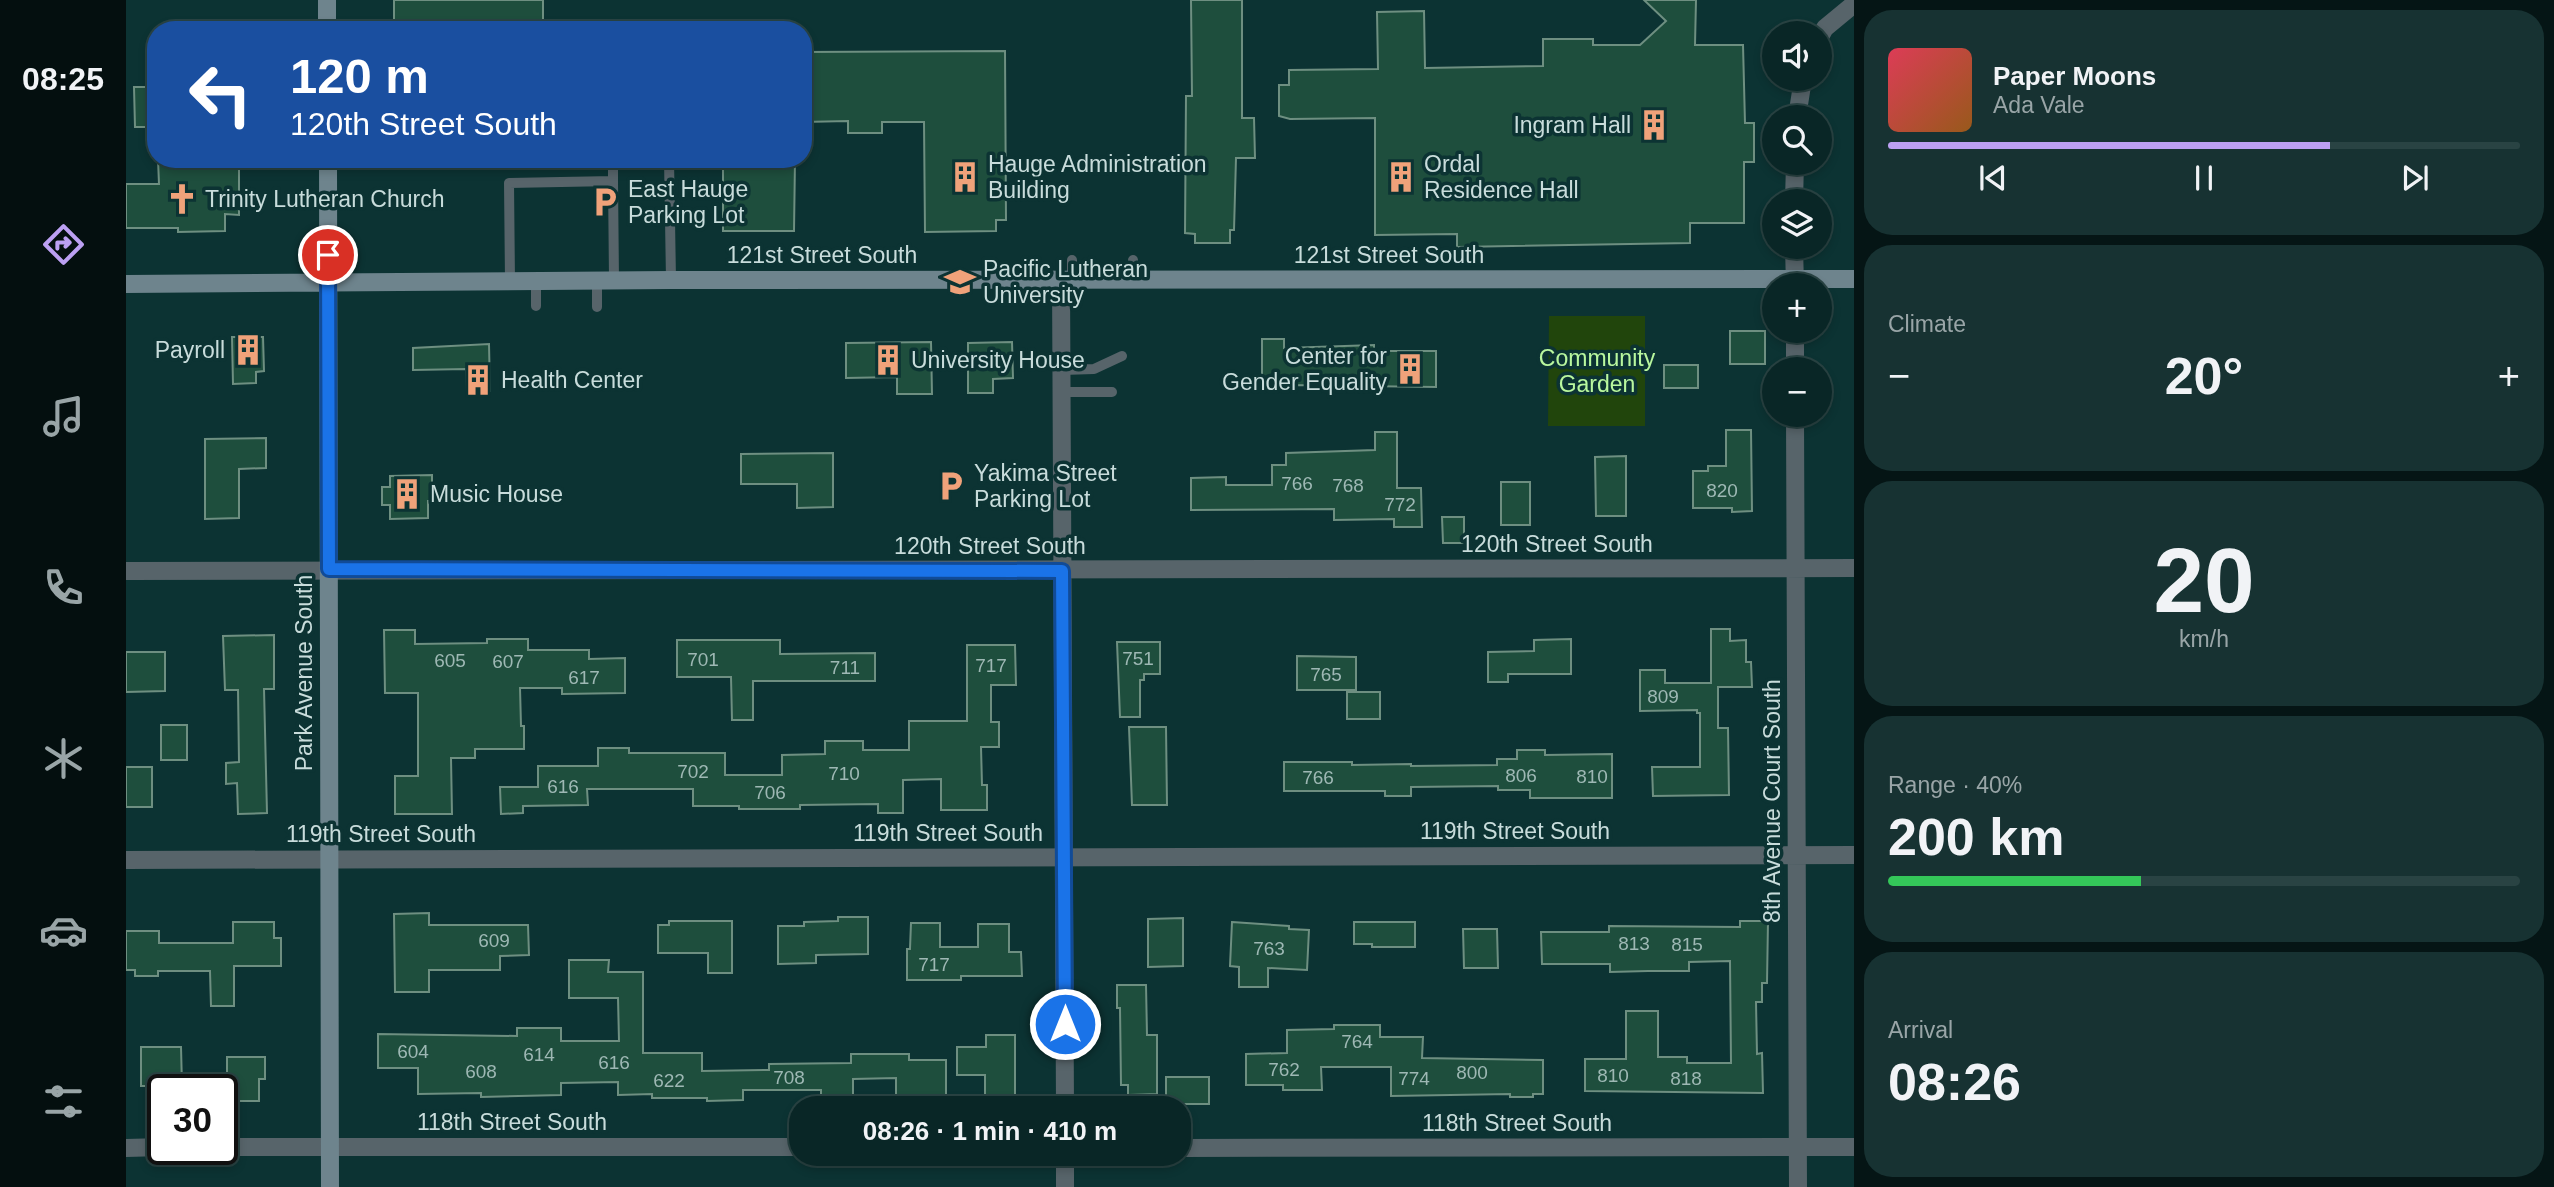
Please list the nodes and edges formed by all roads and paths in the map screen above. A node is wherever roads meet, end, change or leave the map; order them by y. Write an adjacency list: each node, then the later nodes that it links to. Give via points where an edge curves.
1 (327, 0): 3 (street)
2 (1854, 4): 4 (street)
3 (327, 21)
4 (1832, 25)
5 (328, 168): 20 (street, Park Avenue South)
6 (613, 168): 8 (lane)
7 (669, 168): 14 (lane)
8 (614, 181): 16 (lane, via 509,183); 18 (lane, via 614,255)
9 (1072, 260): 11 (lane)
10 (1133, 260): 12 (lane)
11 (1066, 279): 12 (street, 121st Street South); 14 (street, 121st Street South); 25 (street)
12 (1133, 279): 19 (street, 121st Street South)
13 (1854, 279): 15 (street, 121st Street South)
14 (671, 280): 18 (street, 121st Street South)
15 (1832, 280)
16 (510, 281): 17 (street, 121st Street South); 20 (street, 121st Street South)
17 (536, 281): 18 (street, 121st Street South); 22 (lane)
18 (606, 281): 23 (lane)
19 (1762, 282)
20 (328, 283): 21 (street, 121st Street South); 31 (street, Park Avenue South)
21 (126, 284)
22 (536, 306)
23 (597, 307)
24 (1122, 356): 25 (lane, via 1094,369)
25 (1062, 370): 27 (street)
26 (1112, 391): 27 (lane)
27 (1062, 392): 33 (street)
28 (1795, 427): 29 (street, 8th Avenue Court South)
29 (1796, 568): 30 (street, 120th Street South); 33 (street, 120th Street South); 34 (street, 8th Avenue Court South)
30 (1854, 568)
31 (329, 569): 32 (street, 120th Street South); 33 (street, 120th Street South); 37 (street, Park Avenue South)
32 (126, 570)
33 (1062, 571): 36 (street)
34 (1797, 855): 35 (street, 119th Street South); 36 (street, 119th Street South); 44 (street, 8th Avenue Court South)
35 (1854, 855)
36 (1064, 857): 37 (street, 119th Street South); 39 (street)
37 (330, 858): 38 (street, 119th Street South); 40 (street, Park Avenue South)
38 (126, 860)
39 (1065, 1096)
40 (330, 1146): 42 (street, 118th Street South); 43 (street, 118th Street South); 49 (street, Park Avenue South)
41 (147, 1147): 46 (street)
42 (238, 1147)
43 (789, 1147)
44 (1798, 1147): 45 (street, 118th Street South); 47 (street, 118th Street South); 51 (street, 8th Avenue Court South)
45 (1854, 1147)
46 (126, 1148)
47 (1191, 1148)
48 (1065, 1166): 50 (street)
49 (331, 1187)
50 (1065, 1187)
51 (1798, 1187)

